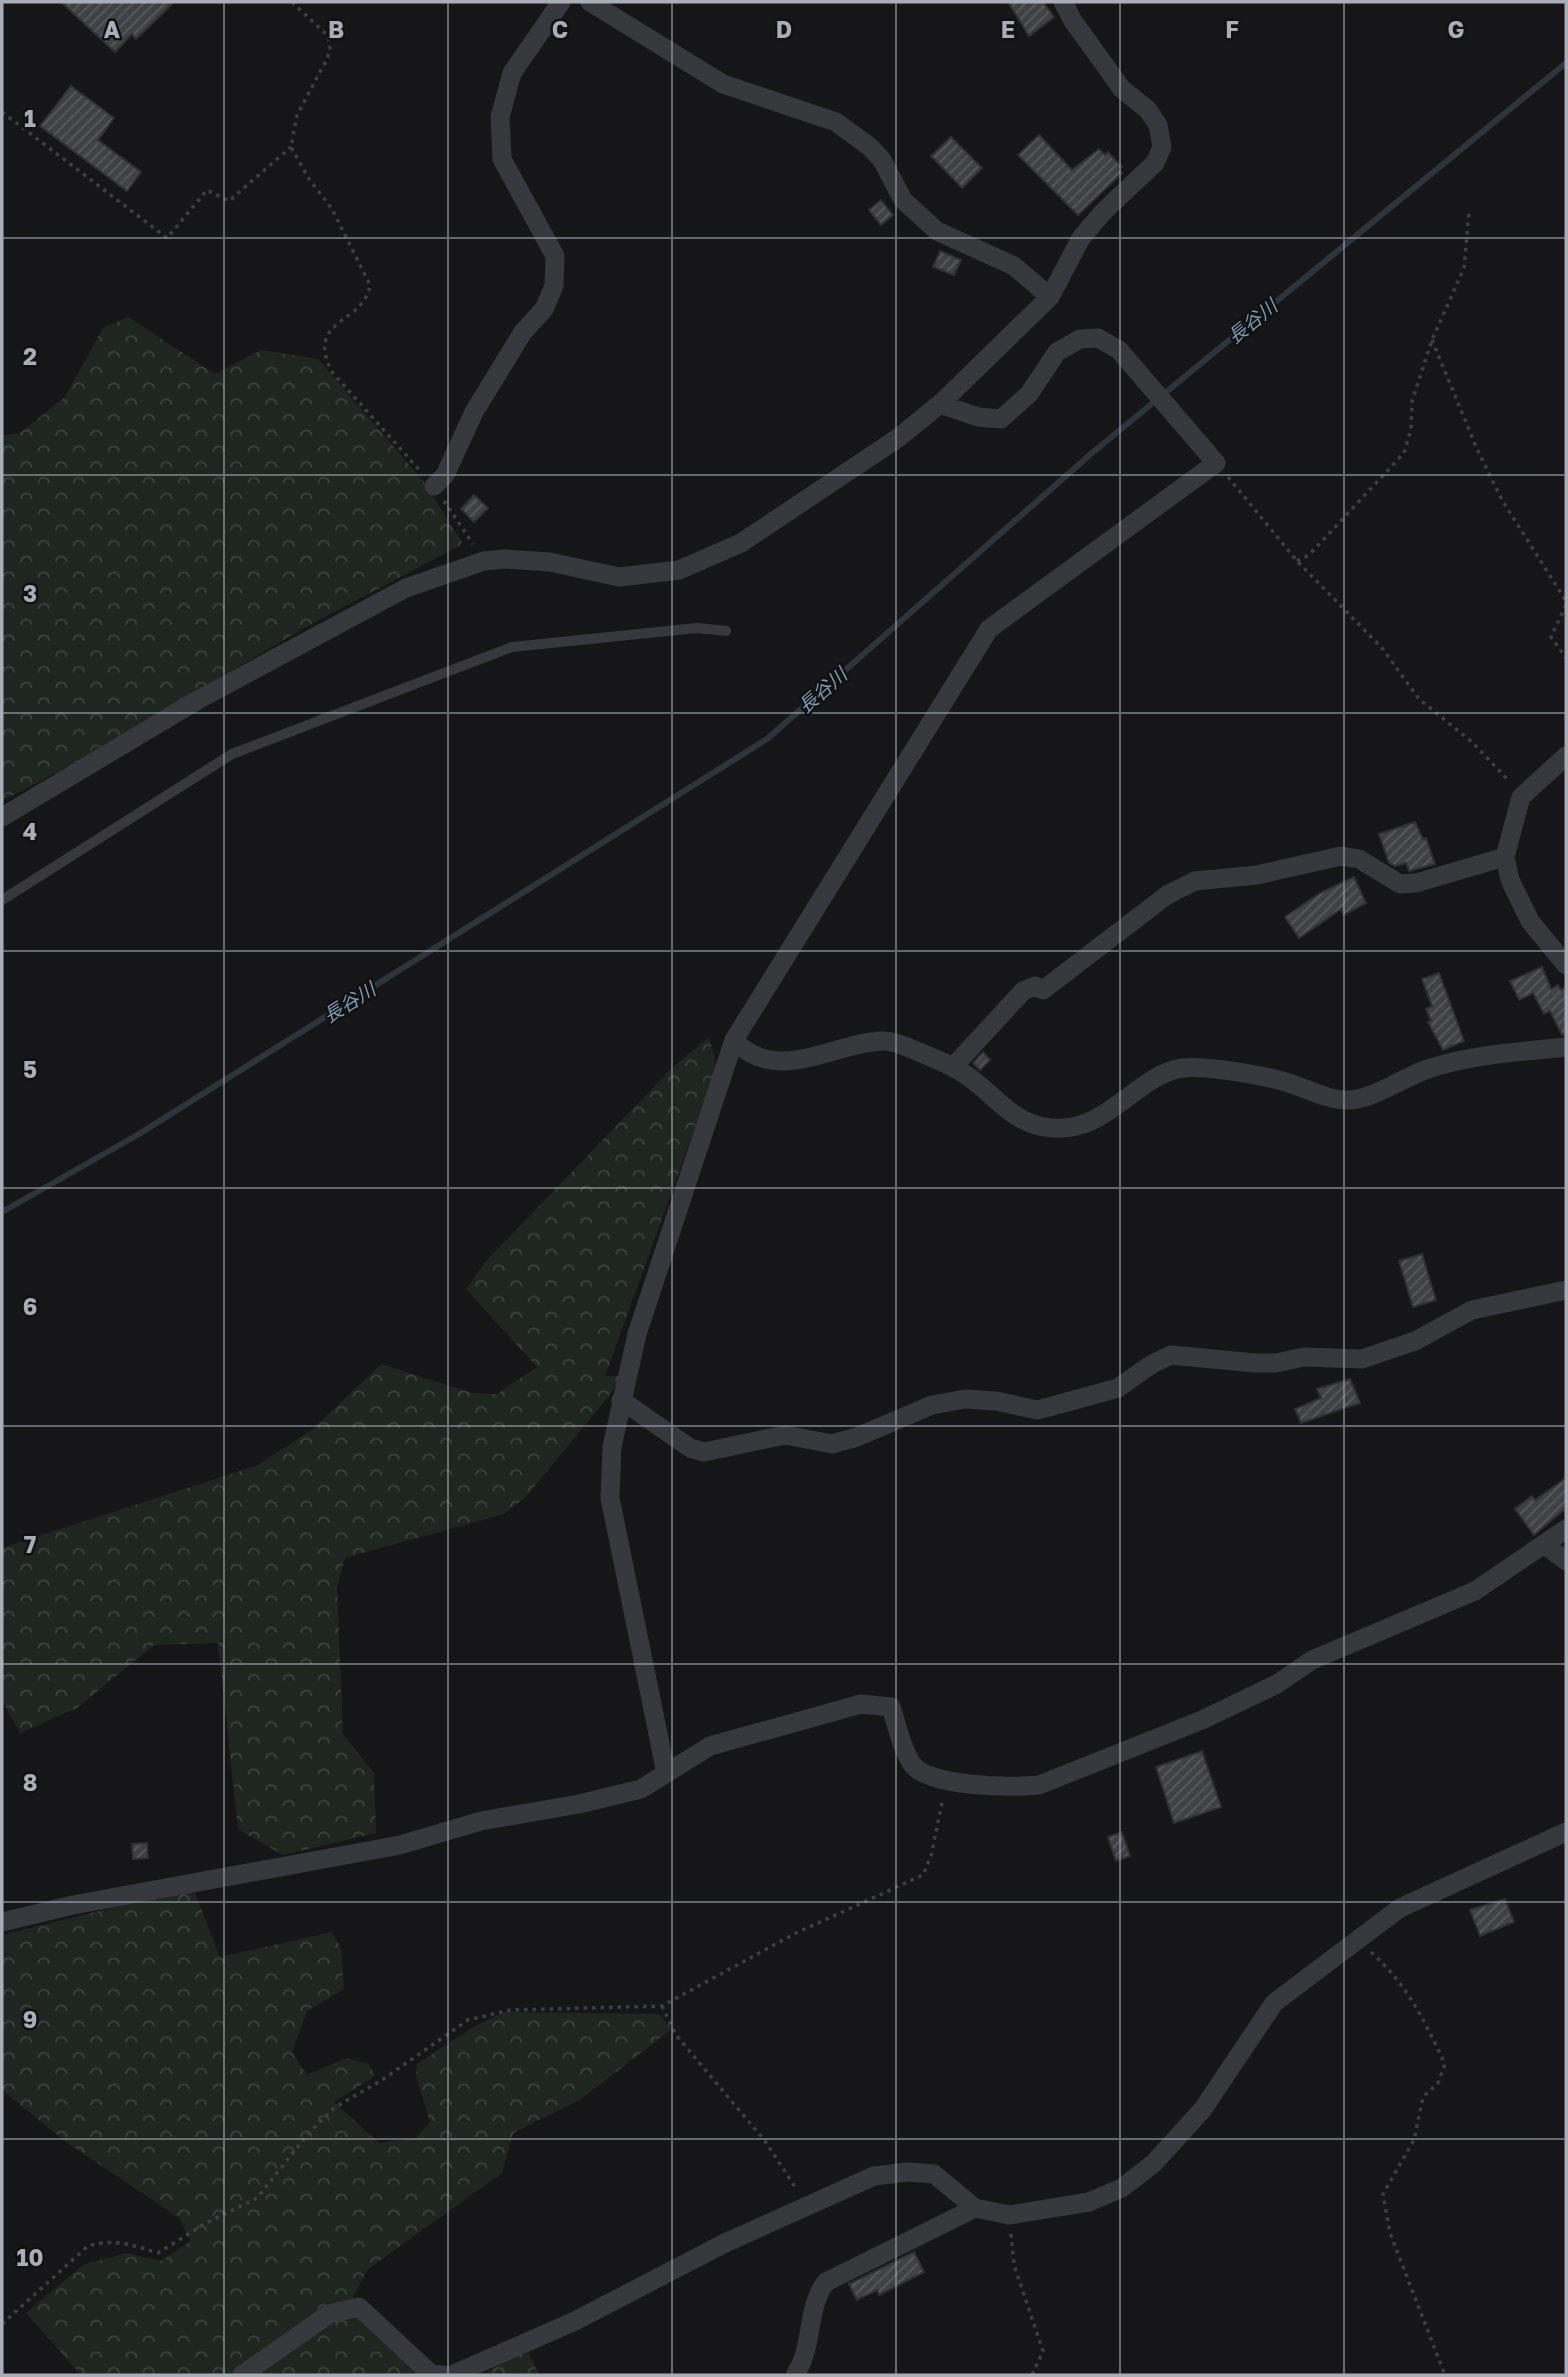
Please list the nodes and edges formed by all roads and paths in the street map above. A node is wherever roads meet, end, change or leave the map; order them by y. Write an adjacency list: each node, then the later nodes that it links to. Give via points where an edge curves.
1 (292, 2): 6 (path, via 328,36 330,48 297,115)
2 (561, 2): 12 (street, via 512,73 500,117 502,159 555,256 554,286 544,309 523,332 474,412 445,475)
3 (590, 2): 8 (street, via 723,84 836,122 870,147 902,200 937,231 1014,266)
4 (1063, 2): 8 (street, via 1122,89 1148,110 1158,125 1162,146 1155,163 1081,238)
5 (2, 111): 6 (path, via 167,238 207,190 229,201)
6 (291, 147): 12 (path, via 332,209 370,285 368,295 326,335 324,358)
7 (1469, 213): 9 (path, via 1464,268)
8 (1050, 297): 10 (street)
9 (1432, 340): 14 (path, via 1412,401 1404,453 1309,555); 15 (path, via 1502,500)
10 (940, 404): 11 (street, via 978,417 1001,419 1029,394 1057,352 1080,338 1098,338 1119,350); 13 (street, via 799,505 703,562 652,575 619,577 528,559)
11 (1216, 463): 14 (path); 24 (street, via 989,629)
12 (433, 486): 13 (path)
13 (484, 561): 20 (street, via 406,588 208,695)
14 (1297, 561): 19 (path, via 1382,648 1419,699 1472,742)
15 (1566, 603): 17 (path, via 1551,637)
16 (726, 631): 22 (lane, via 697,628 512,647 232,754)
17 (1566, 658)
18 (1566, 756): 19 (street)
19 (1521, 797): 21 (street)
20 (2, 817)
21 (1506, 857): 23 (street, via 1510,880 1530,921); 26 (street, via 1416,883 1400,884 1359,859 1341,856 1257,875 1195,881 1167,895 1043,990 1035,986 1023,990)
22 (2, 900)
23 (1566, 965)
24 (734, 1040): 26 (street, via 746,1053 779,1062 885,1041); 28 (street, via 637,1334)
25 (1566, 1046): 26 (street, via 1448,1063 1349,1101 1273,1078 1181,1068 1096,1120 1044,1127 1007,1111)
26 (953, 1067)
27 (1566, 1290): 28 (street, via 1472,1310 1415,1341 1362,1359 1304,1357 1255,1363 1171,1355 1118,1388 1049,1407 1037,1410 965,1399 932,1405 832,1444 785,1434 704,1452 690,1448)
28 (621, 1401): 32 (street, via 612,1447 610,1497)
29 (1566, 1529): 30 (street)
30 (1545, 1545): 31 (street); 33 (street, via 1475,1591 1312,1660 1277,1684 1215,1714 1097,1764 1019,1788)
31 (1566, 1561)
32 (666, 1773): 33 (street, via 710,1746 861,1704 891,1707 912,1765); 35 (street, via 640,1789 481,1821 400,1845)
33 (946, 1781): 37 (path, via 923,1875 793,1934)
34 (1566, 1832): 36 (street, via 1400,1908)
35 (2, 1922)
36 (1356, 1939): 40 (street, via 1274,2003 1203,2109 1154,2163 1122,2188 1089,2202); 47 (path, via 1395,1974 1416,2003 1445,2064 1438,2083 1423,2097 1414,2140 1383,2193 1390,2233)
37 (662, 2006): 38 (path, via 676,2035 765,2141); 41 (path, via 510,2010 468,2020 334,2108 257,2198 206,2222 158,2253 121,2241 88,2246)
38 (807, 2205): 39 (street, via 874,2175 908,2172 934,2174); 44 (street, via 575,2321)
39 (975, 2208): 40 (street); 45 (street, via 827,2282 818,2291 805,2361)
40 (1009, 2215): 46 (path, via 1014,2266 1043,2351)
41 (2, 2324)
42 (243, 2375): 43 (street, via 329,2314 359,2307 432,2374)
43 (443, 2375)
44 (452, 2375)
45 (794, 2375)
46 (1032, 2375)
47 (1445, 2375)

